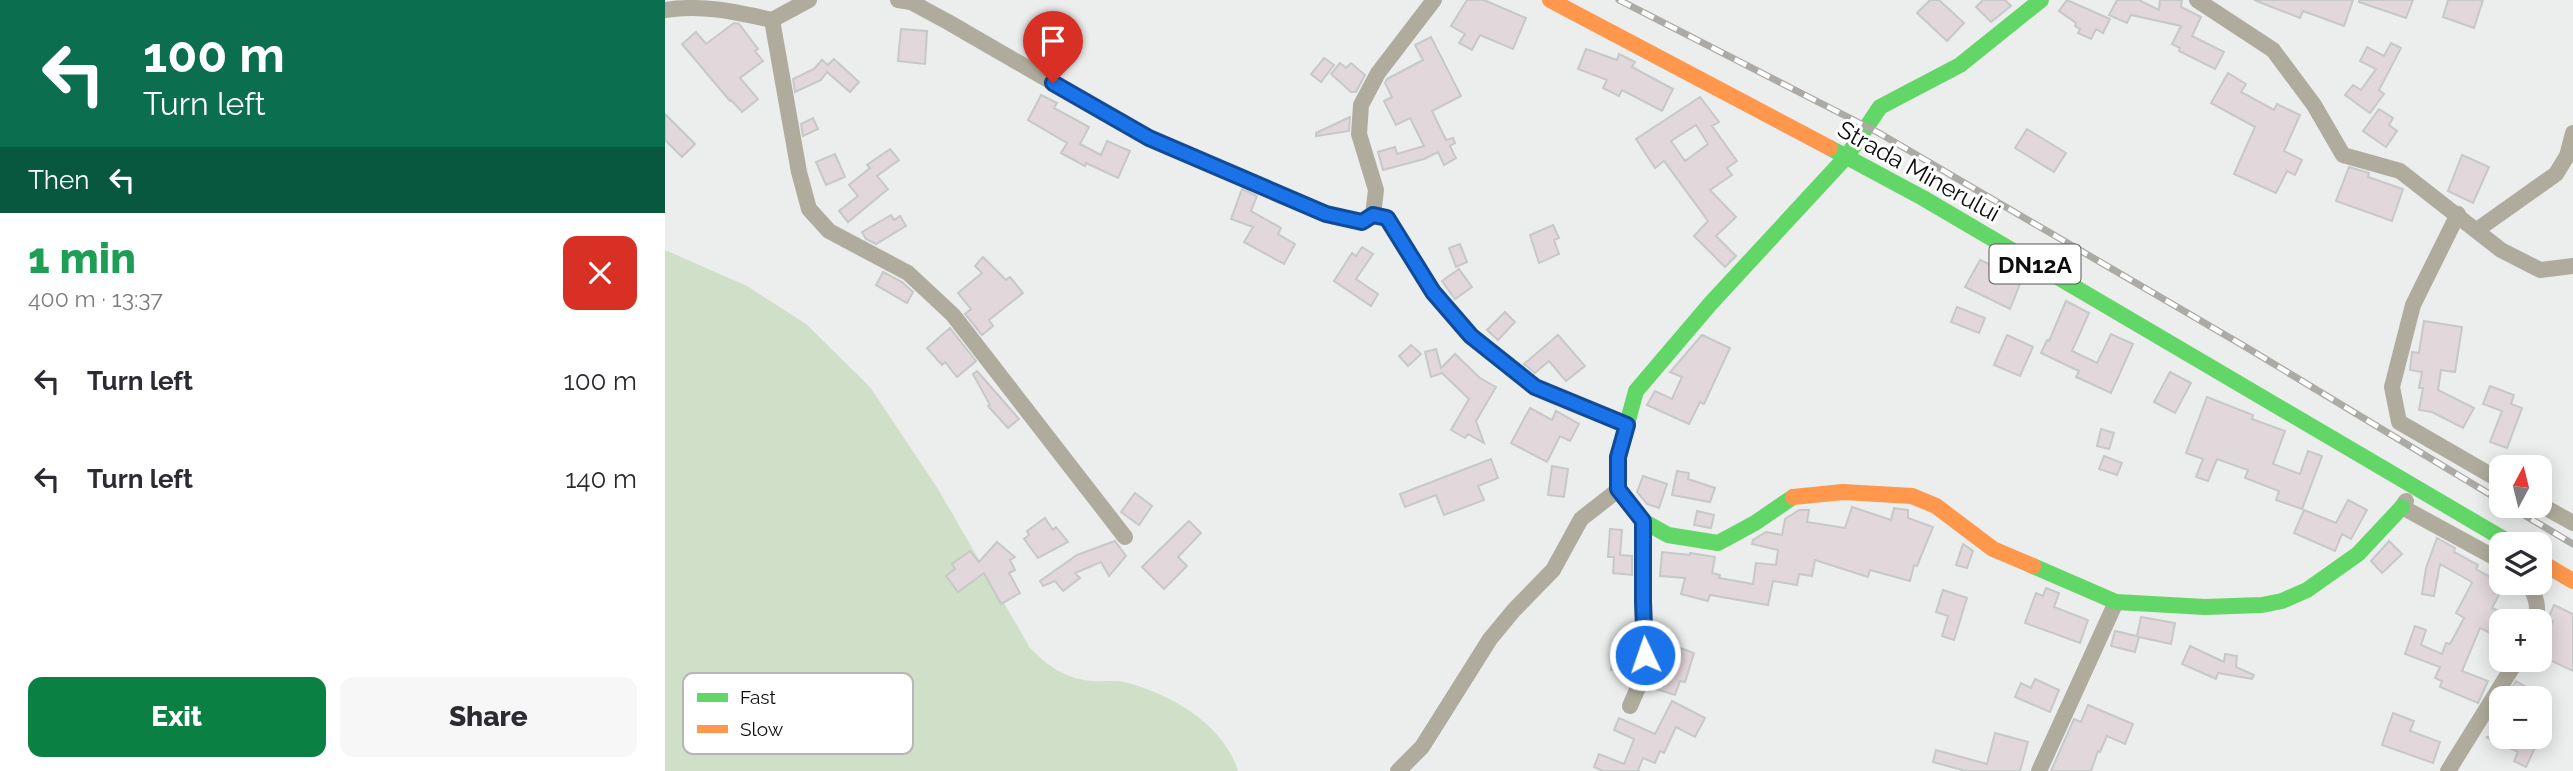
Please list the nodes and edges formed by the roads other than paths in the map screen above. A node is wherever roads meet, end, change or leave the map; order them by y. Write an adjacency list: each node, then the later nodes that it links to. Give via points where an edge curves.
1 (809, 0): 8 (street)
2 (898, 0): 12 (street, via 948,22 1149,138 1326,214 1362,222)
3 (1434, 0): 12 (street, via 1378,73 1361,105 1359,134 1376,190)
4 (1550, 0): 10 (street, Strada Minerului / DN12A)
5 (2041, 0): 10 (street, via 1960,65 1880,107)
6 (2197, 0): 11 (street, via 2273,50 2314,105 2343,155 2400,171)
7 (665, 10): 8 (street, via 726,9)
8 (772, 20): 24 (street, via 809,209 829,231 908,273 953,315)
9 (2573, 133): 13 (street, via 2556,174)
10 (1847, 156): 15 (street, via 1636,391); 17 (street, Strada Minerului / DN12A)
11 (2458, 214): 13 (street); 16 (street, via 2413,304 2392,387 2399,422)
12 (1373, 215): 15 (street, via 1387,218 1433,292 1471,336 1535,387)
13 (2477, 230): 14 (street, via 2501,250 2540,270)
14 (2573, 266)
15 (1627, 425): 18 (street, via 1618,457)
16 (2489, 474)
17 (2417, 488): 19 (street); 23 (street, Strada Minerului / DN12A)
18 (1618, 489): 21 (street); 31 (street, via 1581,519 1553,570 1490,639 1422,747)
19 (2402, 506): 25 (street); 28 (street, via 2341,568 2282,601 2205,607)
20 (2552, 511): 22 (street)
21 (1643, 521): 28 (street, via 1668,535 1718,543 1794,496 1855,492 1912,496 1936,506 1993,549); 30 (street, via 1645,655 1643,676)
22 (2573, 523)
23 (2492, 532)
24 (1125, 537)
25 (2489, 554)
26 (2552, 568): 27 (street)
27 (2573, 580)
28 (2116, 601): 32 (street)
29 (2510, 672): 33 (street)
30 (1630, 706)
31 (1398, 771)
32 (2039, 771)
33 (2448, 771)

